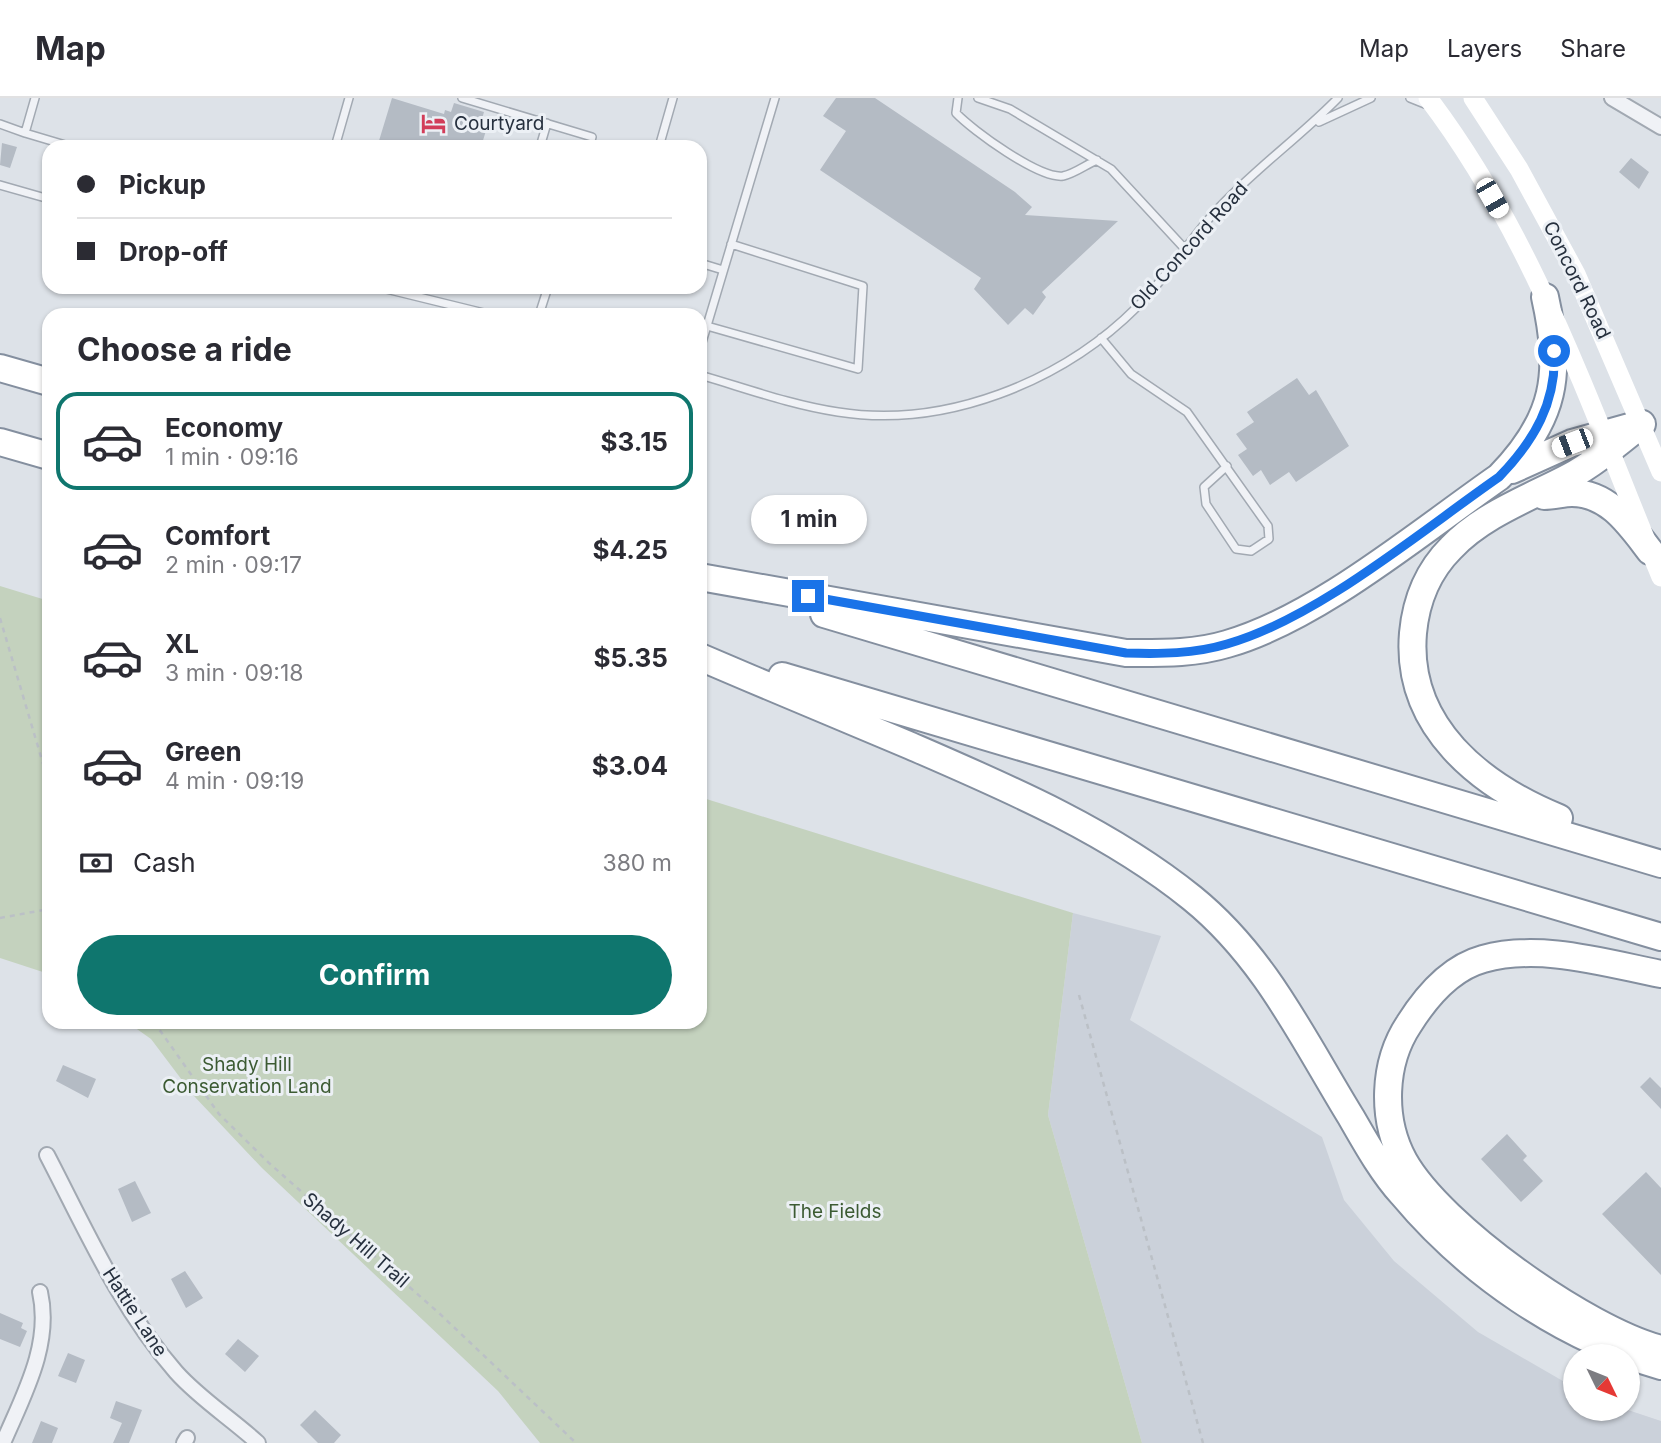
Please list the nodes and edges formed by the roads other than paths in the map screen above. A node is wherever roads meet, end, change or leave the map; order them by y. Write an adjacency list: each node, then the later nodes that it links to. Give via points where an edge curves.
1 (35, 98): 18 (lane)
2 (349, 98): 20 (lane)
3 (462, 98): 14 (lane)
4 (673, 98): 23 (lane)
5 (775, 98): 27 (lane)
6 (958, 98): 24 (lane, via 956,113 967,124 1044,173 1062,176)
7 (978, 98): 24 (lane, via 1010,109)
8 (1338, 98): 16 (lane, Old Concord Road)
9 (1371, 98): 16 (lane, Old Concord Road)
10 (1410, 98): 13 (lane)
11 (1473, 98): 39 (main road, Concord Road, via 1519,169 1576,274)
12 (1612, 98): 17 (street)
13 (1432, 103): 32 (main road, Concord Road, via 1506,222)
14 (547, 123): 21 (lane); 22 (lane)
15 (0, 124): 18 (lane)
16 (1313, 125): 28 (lane, Old Concord Road, via 1230,197)
17 (1661, 127)
18 (25, 133): 19 (lane)
19 (48, 140)
20 (337, 140)
21 (542, 140)
22 (591, 140)
23 (661, 140)
24 (1097, 159): 28 (lane, via 1121,178)
25 (0, 185): 26 (lane)
26 (42, 197)
27 (731, 244): 30 (lane); 34 (lane, via 863,286 858,369)
28 (1185, 249): 35 (lane, Old Concord Road, via 1150,294)
29 (707, 265): 30 (lane)
30 (723, 270): 34 (lane)
31 (406, 294): 33 (lane)
32 (1545, 297): 40 (main road, Concord Road); 45 (highway, via 1554,351 1553,390 1534,434)
33 (464, 308)
34 (707, 326)
35 (1101, 338): 37 (lane, Old Concord Road, via 1057,368 1013,388 909,413 840,413); 43 (lane, via 1123,367 1172,399 1194,420)
36 (0, 368): 38 (highway)
37 (707, 377)
38 (42, 380)
39 (1642, 424): 40 (highway); 44 (main road, Concord Road)
40 (1606, 441): 45 (highway, via 1549,451); 46 (highway, via 1571,476); 47 (main road, Concord Road)
41 (0, 442): 42 (highway)
42 (42, 454)
43 (1227, 466): 43 (lane, via 1204,487 1206,504 1236,549 1251,551 1269,539 1268,526)
44 (1661, 472)
45 (1499, 477): 49 (highway, via 1309,607 1227,644 1194,651 1126,653 1068,645)
46 (1528, 496): 47 (highway, via 1570,492 1601,500 1616,510); 53 (highway, via 1470,530 1436,565 1415,616 1411,654 1417,688 1442,736 1486,780 1525,804)
47 (1650, 551): 48 (main road, Concord Road)
48 (1661, 577)
49 (707, 578)
50 (707, 579): 53 (highway)
51 (707, 654): 54 (highway)
52 (707, 660): 59 (highway, via 993,781 1076,823 1193,899 1232,935 1275,986 1400,1193 1447,1242 1534,1308 1589,1339)
53 (1661, 862)
54 (1661, 937)
55 (1661, 974): 58 (highway, via 1532,953 1482,959 1444,981 1422,1003 1396,1044 1388,1077 1390,1117 1403,1158 1424,1191 1469,1234 1533,1283 1589,1318)
56 (47, 1155): 61 (street, Hattie Lane, via 121,1296 158,1350 178,1375)
57 (40, 1292): 60 (street, via 44,1313 35,1366)
58 (1661, 1349)
59 (1661, 1366)
60 (3, 1443)
61 (258, 1443)

